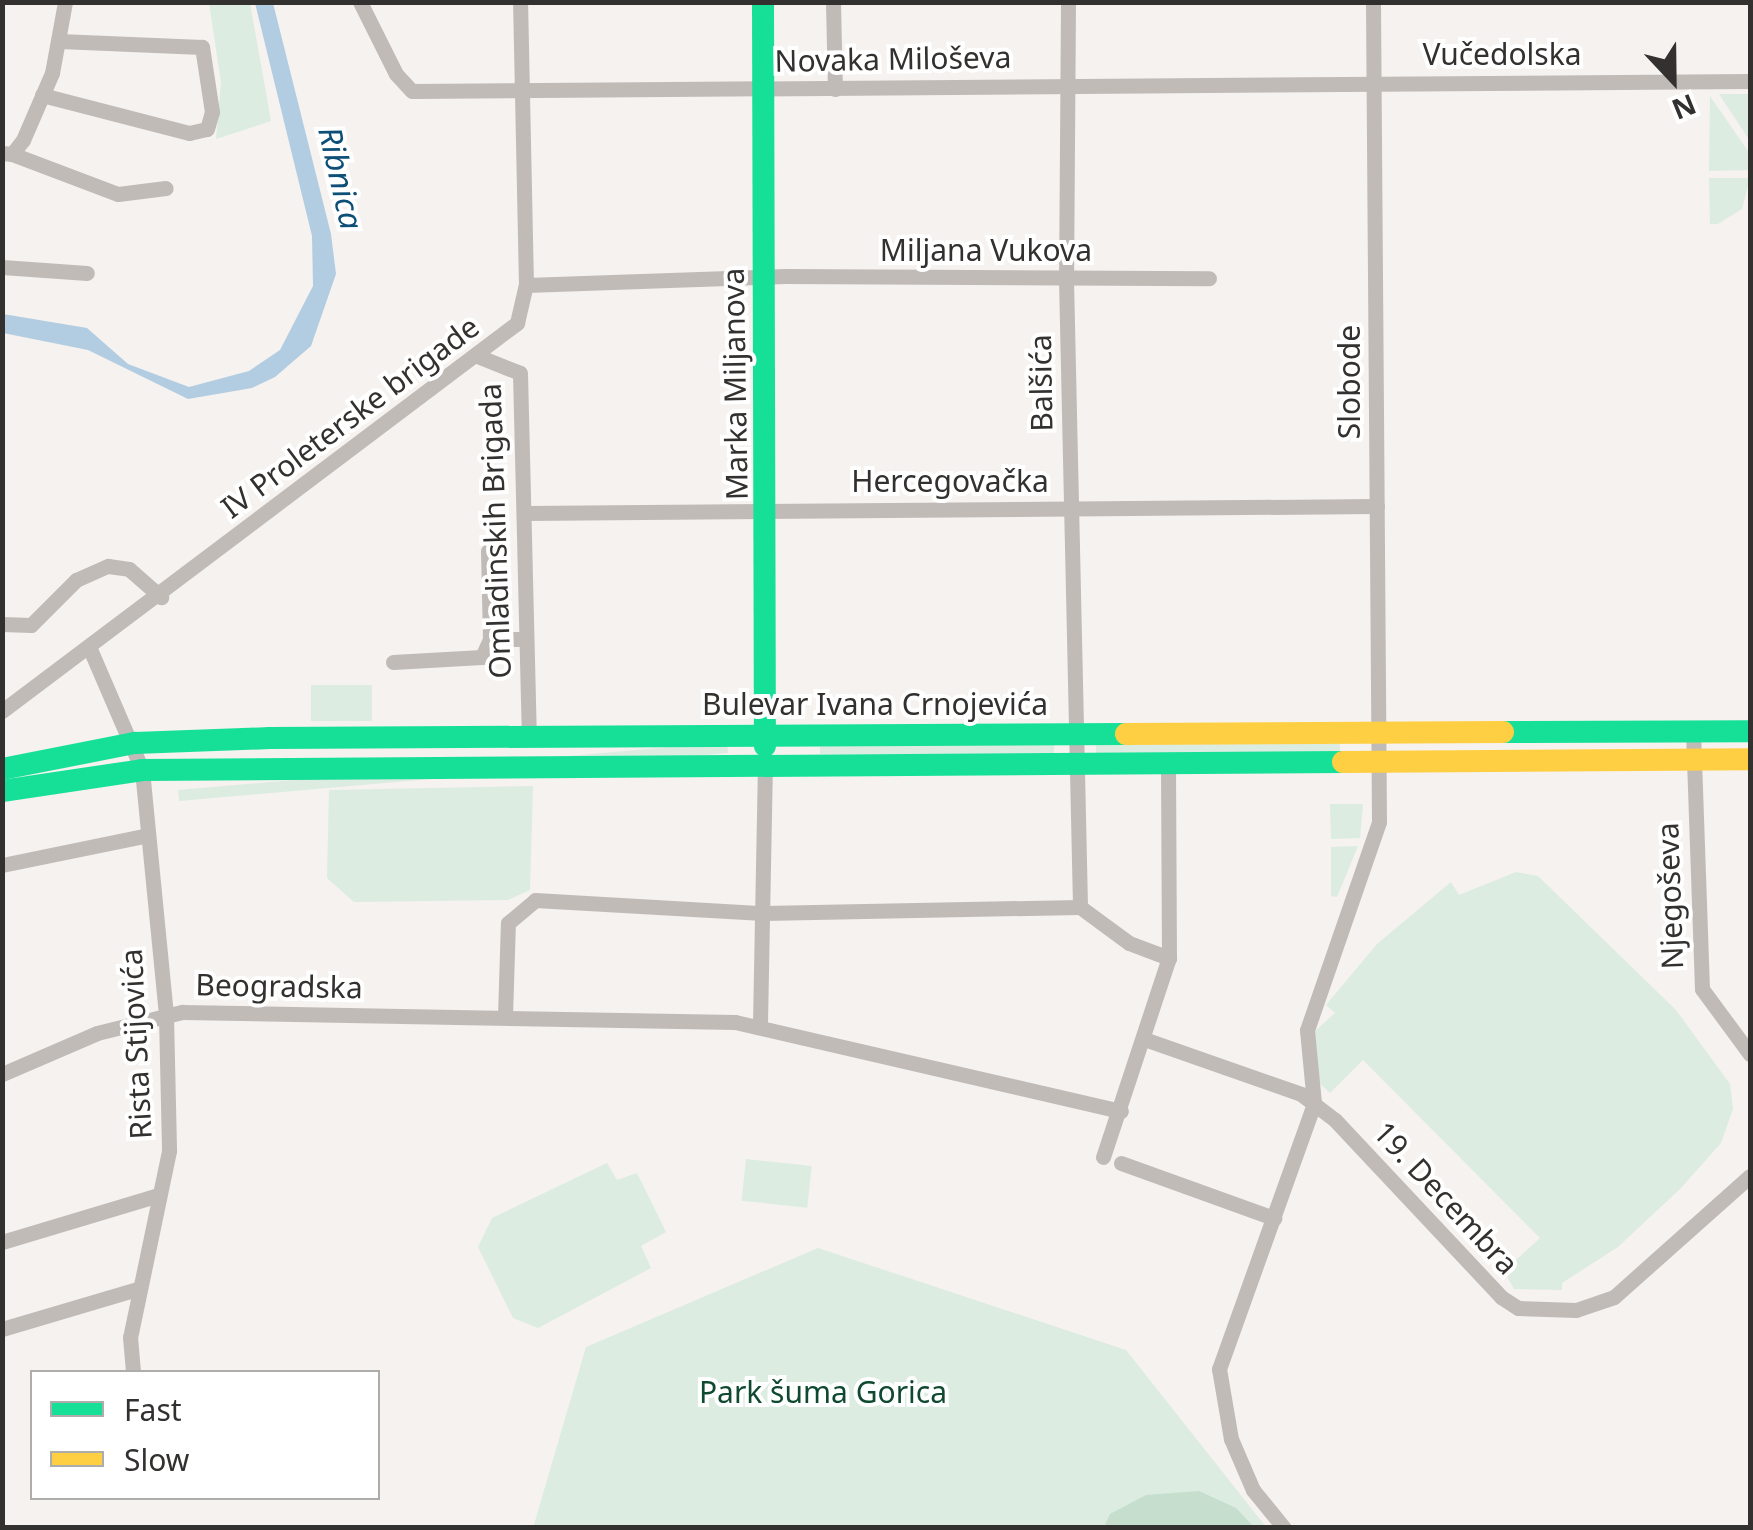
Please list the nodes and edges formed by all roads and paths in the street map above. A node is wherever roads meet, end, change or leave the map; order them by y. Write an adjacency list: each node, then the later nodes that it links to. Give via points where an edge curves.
1 (64, 2): 8 (street)
2 (360, 2): 14 (street, Novaka Miloševa, via 396,74 412,91)
3 (520, 2): 14 (street)
4 (763, 2): 12 (main road, Marka Miljanova)
5 (834, 2): 13 (street)
6 (1068, 2): 11 (street, Balšića)
7 (1374, 2): 9 (street, Slobode)
8 (59, 41): 15 (street); 15 (street, via 202,47 212,112 207,128 190,133)
9 (1374, 82): 10 (street, Vučedolska); 11 (street, Novaka Miloševa); 25 (street, Slobode, via 1383,278)
10 (1750, 82)
11 (1068, 83): 13 (street, Novaka Miloševa); 22 (street, Balšića)
12 (762, 88): 13 (street, Novaka Miloševa); 14 (street, Novaka Miloševa); 20 (main road, Marka Miljanova)
13 (835, 88)
14 (522, 91): 23 (street)
15 (42, 95): 16 (street)
16 (7, 154): 17 (street, via 118,194)
17 (166, 188)
18 (2, 267): 19 (street)
19 (87, 273)
20 (763, 277): 22 (street, Miljana Vukova); 23 (street); 27 (main road, Marka Miljanova)
21 (1209, 278): 22 (street, Miljana Vukova)
22 (1066, 279): 26 (street, Balšića)
23 (526, 285): 24 (street, IV Proleterske brigade, via 517,324)
24 (475, 355): 28 (street, Omladinskih Brigada, via 520,373); 30 (street, IV Proleterske brigade)
25 (1377, 506): 26 (street, Hercegovačka); 39 (street, Slobode)
26 (1072, 508): 27 (street, Hercegovačka); 41 (street, Balšića)
27 (768, 510): 28 (street, Hercegovačka); 40 (main road, Marka Miljanova)
28 (524, 514): 33 (street, Omladinskih Brigada)
29 (488, 552): 32 (street)
30 (161, 596): 31 (street, via 129,569 108,566 76,580 31,625); 34 (street, IV Proleterske brigade)
31 (2, 624)
32 (490, 639): 33 (street); 35 (street, via 482,657)
33 (526, 639): 42 (street, Omladinskih Brigada)
34 (90, 649): 36 (street, IV Proleterske brigade); 43 (street)
35 (393, 662)
36 (2, 711)
37 (1693, 731): 38 (main road, Bulevar Ivana Crnojevića); 39 (main road, Bulevar Ivana Crnojevića); 45 (street, Njegoševa)
38 (1750, 731)
39 (1378, 732): 41 (main road, Bulevar Ivana Crnojevića); 46 (street, Slobode)
40 (765, 734): 41 (main road, Bulevar Ivana Crnojevića); 42 (main road, Bulevar Ivana Crnojevića); 49 (main road, Marka Miljanova)
41 (1077, 734): 47 (street, Balšića)
42 (529, 736): 43 (main road, Bulevar Ivana Crnojevića)
43 (135, 743): 50 (main road, Bulevar Ivana Crnojevića); 51 (street)
44 (1750, 759): 45 (main road, Bulevar Ivana Crnojevića)
45 (1693, 760): 46 (main road, Bulevar Ivana Crnojevića); 62 (street, Njegoševa, via 1702,989)
46 (1380, 761): 48 (main road, Bulevar Ivana Crnojevića); 65 (street, via 1377,833 1307,1030)
47 (1077, 762): 48 (main road, Bulevar Ivana Crnojevića); 49 (main road, Bulevar Ivana Crnojevića); 55 (street)
48 (1168, 762): 57 (street)
49 (765, 764): 51 (main road, Bulevar Ivana Crnojevića); 56 (street)
50 (2, 769)
51 (142, 770): 52 (main road, Bulevar Ivana Crnojevića); 53 (street, Rista Stijovića)
52 (2, 791)
53 (148, 835): 54 (street); 58 (street, Rista Stijovića)
54 (2, 865)
55 (1080, 907): 56 (street); 57 (street, via 1129,943)
56 (763, 913): 59 (street, via 535,900 508,923); 60 (street)
57 (1170, 958): 61 (street)
58 (166, 1016): 59 (street, Beogradska); 64 (street, Beogradska, via 97,1034); 70 (street, Rista Stijovića, via 169,1151)
59 (505, 1016): 60 (street, Beogradska)
60 (760, 1024): 66 (street, Beogradska)
61 (1147, 1040): 65 (street, 19. Decembra, via 1287,1087); 66 (street)
62 (1746, 1050): 63 (street, Njegoševa)
63 (1750, 1062)
64 (2, 1074)
65 (1314, 1103): 69 (street, 19. Decembra, via 1407,1191 1501,1297 1528,1310 1576,1310 1614,1297); 71 (street)
66 (1121, 1111): 67 (street)
67 (1103, 1157)
68 (1121, 1163): 71 (street)
69 (1747, 1176)
70 (156, 1196): 72 (street); 73 (street, Rista Stijovića)
71 (1274, 1218): 76 (street, via 1220,1369 1231,1439 1253,1490)
72 (2, 1242)
73 (140, 1288): 74 (street); 75 (street, Rista Stijovića, via 130,1337)
74 (2, 1329)
75 (133, 1370)
76 (1284, 1528)

